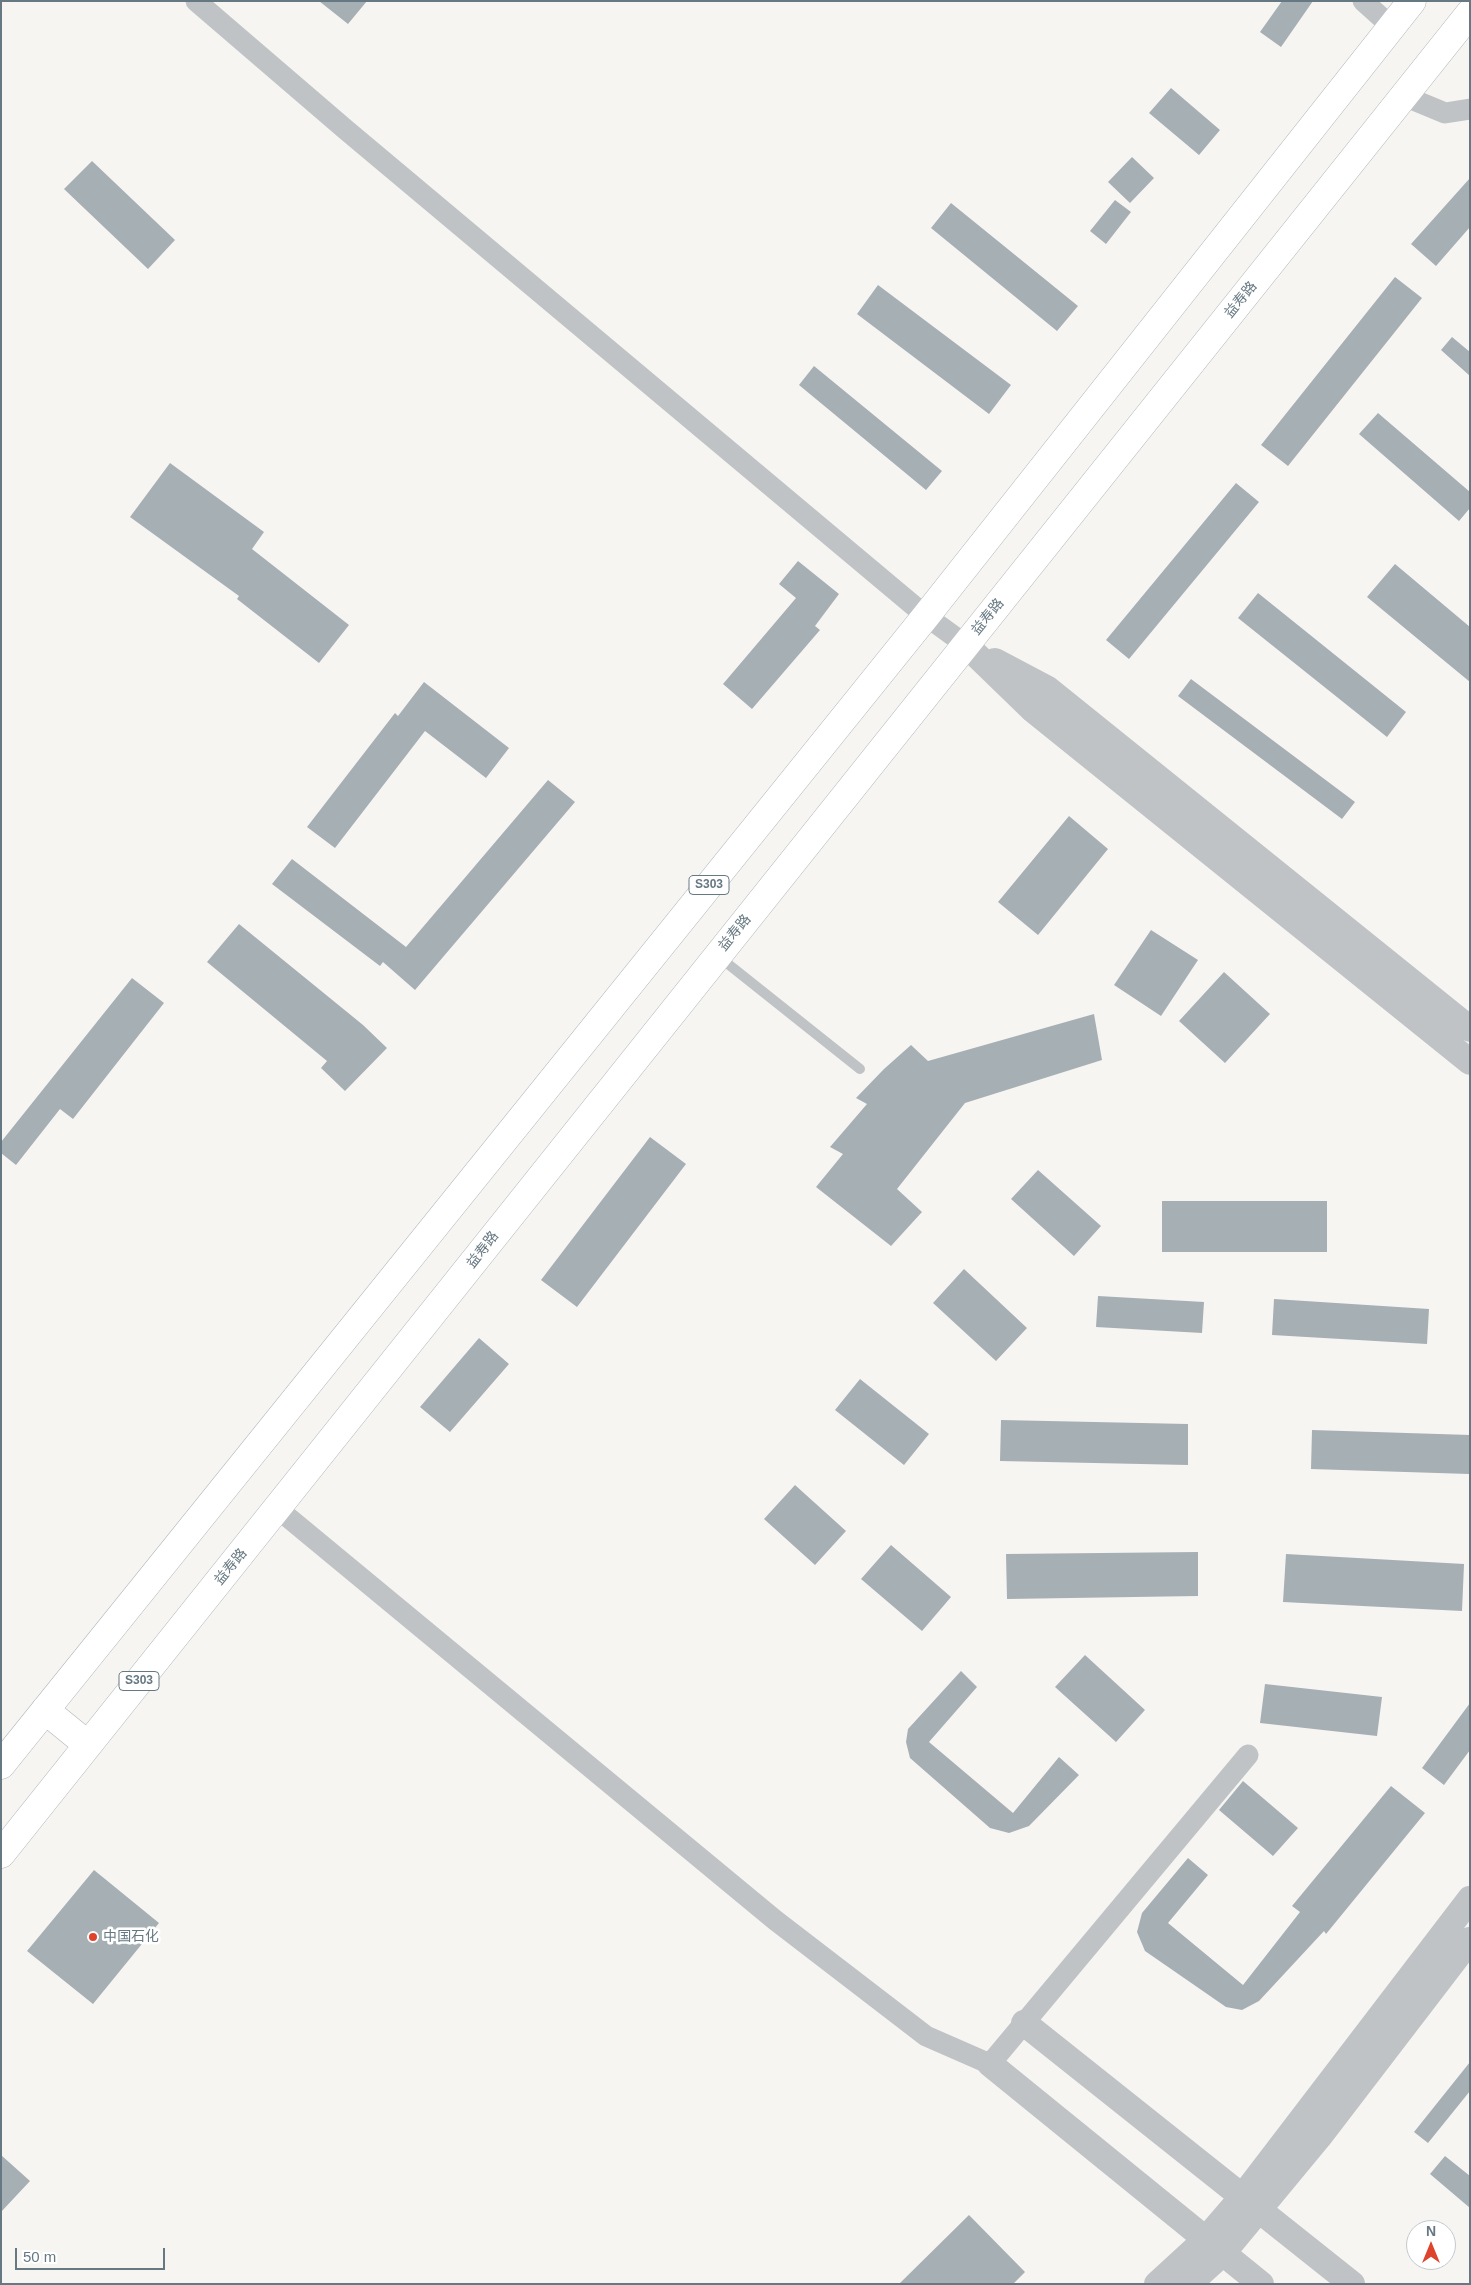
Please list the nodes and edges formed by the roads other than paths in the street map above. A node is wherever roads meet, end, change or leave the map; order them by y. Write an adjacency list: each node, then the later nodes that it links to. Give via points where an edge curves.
1 (196, 1): 8 (street)
2 (1363, 1): 5 (street)
3 (1412, 1): 5 (main road, S303)
4 (1470, 13): 6 (main road, 益寿路 / S303)
5 (1392, 27): 8 (main road, S303)
6 (1404, 96): 7 (street, via 1445,113); 9 (main road, 益寿路 / S303)
7 (1470, 109)
8 (926, 616): 9 (street); 15 (main road, S303)
9 (966, 645): 10 (main road, 益寿路 / S303); 11 (street, via 1048,690); 12 (street, via 1033,710)
10 (717, 955): 13 (lane); 14 (main road, 益寿路 / S303)
11 (1470, 1029)
12 (1470, 1062)
13 (860, 1069)
14 (278, 1509): 16 (main road, 益寿路 / S303); 23 (street, via 775,1920 926,2036)
15 (45, 1710): 16 (main road); 18 (main road, S303)
16 (88, 1745): 19 (main road, 益寿路 / S303)
17 (1248, 1755): 22 (street)
18 (1, 1765)
19 (1, 1854)
20 (1470, 1899): 24 (street)
21 (1470, 1940): 24 (street, via 1319,2137)
22 (1024, 2023): 23 (street); 24 (street)
23 (990, 2064): 25 (street)
24 (1251, 2202): 25 (street); 29 (street)
25 (1214, 2246): 26 (street); 27 (street); 28 (street)
26 (1157, 2284)
27 (1189, 2284)
28 (1262, 2284)
29 (1352, 2284)

